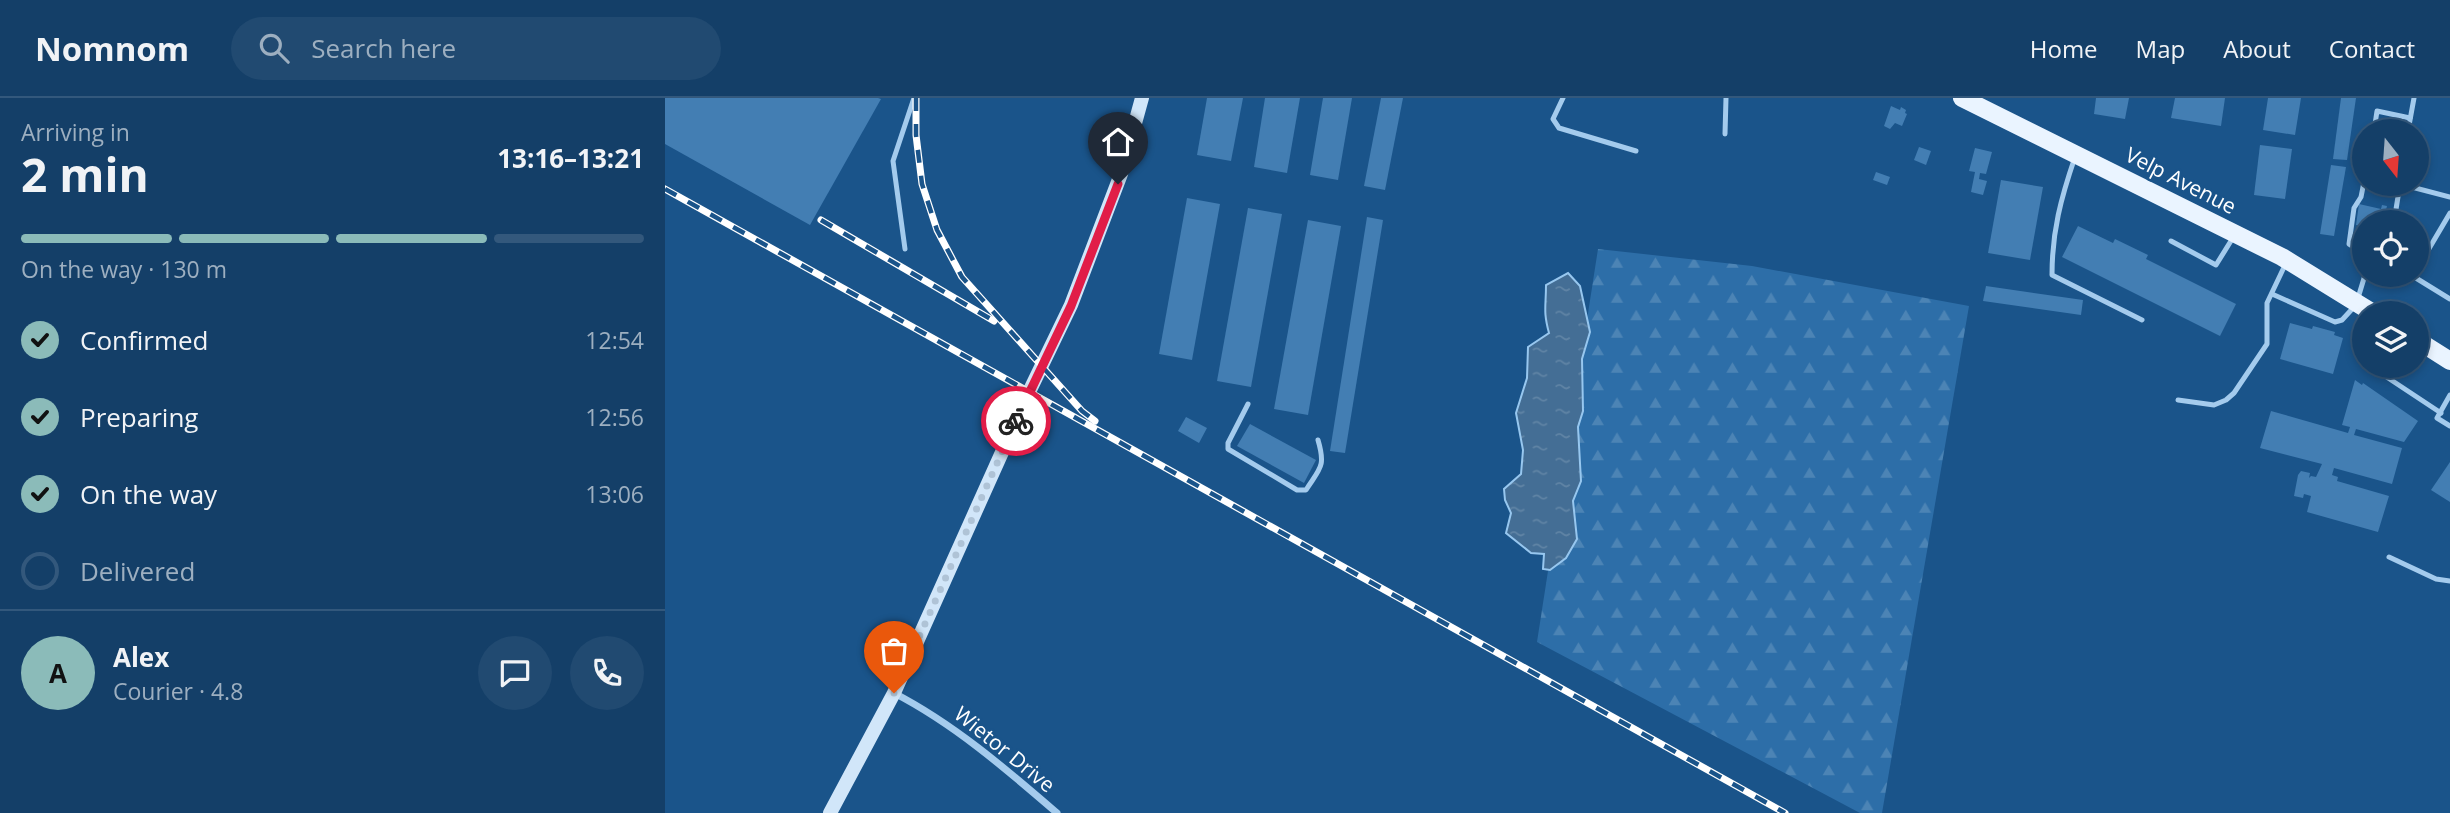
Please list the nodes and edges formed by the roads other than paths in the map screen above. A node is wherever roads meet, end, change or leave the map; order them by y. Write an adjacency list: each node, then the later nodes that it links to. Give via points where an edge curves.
1 (914, 98): 20 (lane, via 893,161)
2 (1142, 98): 40 (street, via 1122,174 1071,306)
3 (1563, 98): 11 (lane, via 1553,119 1559,128)
4 (1726, 98): 10 (lane)
5 (1962, 98): 7 (main road, Velp Avenue)
6 (2414, 98): 8 (lane)
7 (1988, 104): 12 (main road, Velp Avenue)
8 (2410, 118): 9 (lane, via 2377,111)
9 (2376, 119)
10 (1725, 134)
11 (1636, 150)
12 (2076, 154): 17 (main road, Velp Avenue); 28 (lane, via 2058,207 2052,275)
13 (2429, 192): 14 (lane)
14 (2450, 197)
15 (2450, 213): 21 (lane)
16 (2352, 222): 19 (lane)
17 (2236, 233): 18 (lane, via 2216,265); 22 (main road, Velp Avenue)
18 (2171, 241)
19 (2352, 246)
20 (905, 249)
21 (2429, 249)
22 (2288, 260): 24 (lane); 26 (main road, Velp Avenue)
23 (2429, 286): 25 (lane)
24 (2271, 294): 27 (lane, via 2335,322); 33 (lane, via 2267,344 2234,393 2214,405)
25 (2450, 299)
26 (2354, 301)
27 (2352, 309)
28 (2142, 320)
29 (2429, 348): 30 (main road)
30 (2450, 361)
31 (2389, 378): 35 (lane)
32 (2450, 396): 35 (lane)
33 (2178, 400)
34 (1248, 404): 37 (lane, via 1228,449 1297,490 1306,490 1322,464)
35 (2441, 412): 36 (lane, via 2437,418)
36 (2450, 426)
37 (1318, 440)
38 (2389, 557): 39 (lane)
39 (2450, 581)
40 (894, 693): 41 (street); 42 (street, Wietor Drive, via 955,730)
41 (830, 813)
42 (1057, 813)

